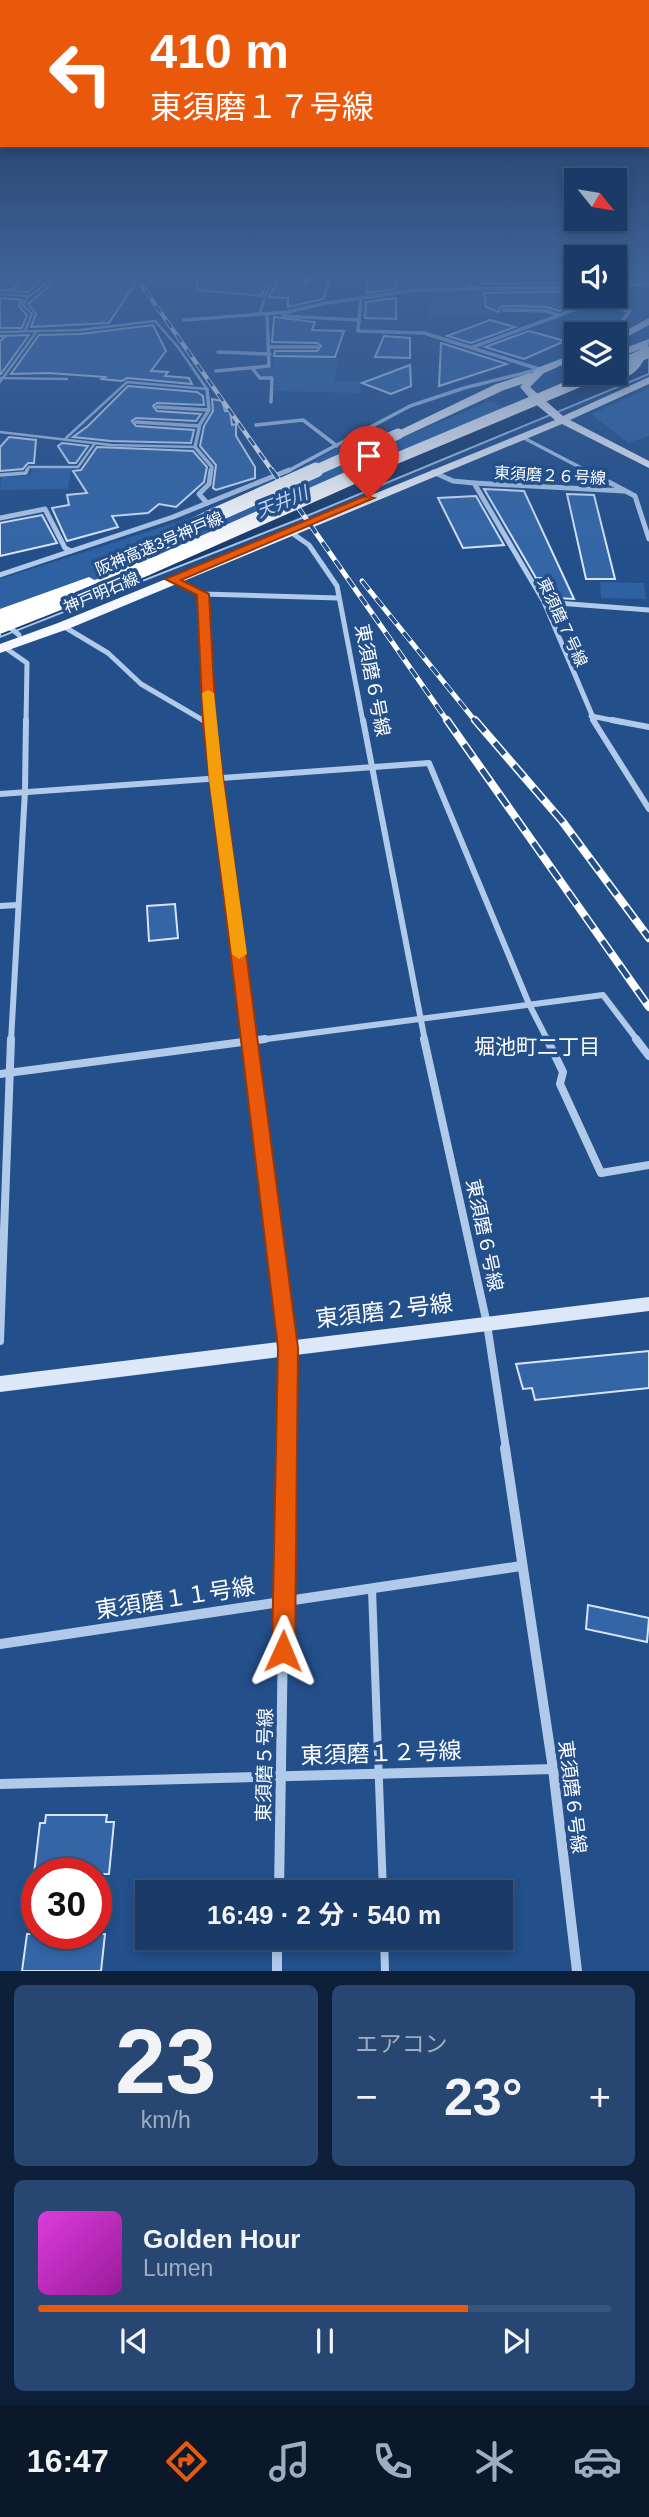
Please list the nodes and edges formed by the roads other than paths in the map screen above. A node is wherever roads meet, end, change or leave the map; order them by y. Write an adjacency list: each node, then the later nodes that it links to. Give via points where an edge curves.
1 (192, 368): 13 (lane)
2 (252, 368): 5 (street); 14 (street, via 260,379 272,378)
3 (523, 368): 6 (street)
4 (547, 368): 6 (main road)
5 (216, 371)
6 (535, 373): 17 (main road, via 525,387 537,404); 25 (street, via 480,383 412,406); 40 (highway, bridge, via 211,517)
7 (564, 377): 40 (highway, 阪神高速3号神戸線, bridge, via 373,455)
8 (1, 379): 9 (lane)
9 (67, 379)
10 (649, 380): 17 (main road, 神戸明石線)
11 (571, 385): 32 (highway, 阪神高速3号神戸線, bridge)
12 (583, 385): 32 (highway, bridge, via 454,442)
13 (207, 389): 16 (street); 23 (lane, via 127,382)
14 (271, 402)
15 (157, 407): 16 (street)
16 (209, 410): 20 (street)
17 (557, 418): 22 (main road, 神戸明石線); 27 (main road)
18 (136, 422): 20 (street)
19 (256, 425): 25 (street, via 303,421)
20 (200, 426): 26 (street)
21 (0, 432): 23 (lane)
22 (522, 437): 28 (main road, 神戸明石線); 31 (street)
23 (66, 438): 24 (lane)
24 (95, 443): 26 (lane); 29 (lane, via 78,467 29,467 26,473)
25 (337, 446): 33 (street)
26 (195, 447): 33 (street, via 212,467 209,484 199,494)
27 (649, 465)
28 (433, 472): 30 (street, via 453,481); 35 (main road, 神戸明石線)
29 (0, 475)
30 (474, 483): 31 (street, 東須磨２６号線); 43 (street, 東須磨７号線)
31 (625, 491): 36 (street, via 635,496)
32 (313, 493): 46 (highway, 阪神高速3号神戸線, bridge, via 147,568)
33 (207, 503): 37 (street)
34 (0, 518): 37 (street, via 45,509 65,548)
35 (289, 531): 39 (main road, 神戸明石線); 42 (street, 東須磨６号線, via 309,545 337,586)
36 (649, 539)
37 (71, 551): 38 (street)
38 (0, 575)
39 (171, 579): 41 (street); 47 (main road, 神戸明石線)
40 (89, 581): 45 (highway, 阪神高速3号神戸線)
41 (203, 594): 42 (street); 51 (street, 東須磨５号線)
42 (338, 598): 53 (street, 東須磨６号線)
43 (544, 602): 44 (street); 50 (street, 東須磨７号線)
44 (649, 610)
45 (0, 617): 48 (street, bridge)
46 (0, 626)
47 (63, 626): 49 (main road, 神戸明石線); 51 (street, via 108,653 141,684)
48 (19, 635)
49 (2, 648): 55 (street, via 27,663)
50 (591, 716): 52 (street); 57 (street, 東須磨７号線)
51 (210, 724): 54 (street, 東須磨５号線)
52 (649, 727)
53 (373, 769): 54 (street); 60 (street, via 429,764); 61 (street, 東須磨６号線)
54 (216, 779): 55 (street); 62 (street, 東須磨５号線)
55 (25, 791): 56 (street); 58 (street)
56 (0, 794)
57 (649, 809)
58 (18, 905): 59 (street); 64 (street)
59 (0, 906)
60 (529, 1003): 61 (street); 63 (street, via 603,995); 65 (street, via 563,1072 560,1083 601,1172)
61 (420, 1020): 62 (street); 67 (street, 東須磨６号線)
62 (251, 1041): 64 (street); 69 (street, 東須磨５号線)
63 (649, 1056)
64 (5, 1073): 68 (street)
65 (649, 1165)
66 (649, 1304): 67 (street, 東須磨２号線)
67 (487, 1324): 69 (street, 東須磨２号線); 71 (street, 東須磨６号線)
68 (0, 1340)
69 (288, 1348): 70 (street, 東須磨２号線); 73 (street, 東須磨５号線)
70 (0, 1384)
71 (521, 1566): 72 (street, 東須磨１１号線); 75 (street, 東須磨６号線)
72 (372, 1589): 73 (street, 東須磨１１号線); 76 (lane)
73 (284, 1601): 74 (street, 東須磨１１号線); 77 (street, 東須磨５号線)
74 (0, 1644)
75 (553, 1769): 76 (street, 東須磨１２号線); 85 (street, 東須磨６号線)
76 (380, 1773): 77 (street, 東須磨１２号線); 80 (lane)
77 (282, 1777): 78 (street, 東須磨１２号線); 79 (street, 東須磨５号線)
78 (0, 1784)
79 (279, 1880)
80 (383, 1880)
81 (277, 1950): 83 (street)
82 (384, 1950): 84 (lane)
83 (276, 1971)
84 (385, 1971)
85 (577, 1971)

